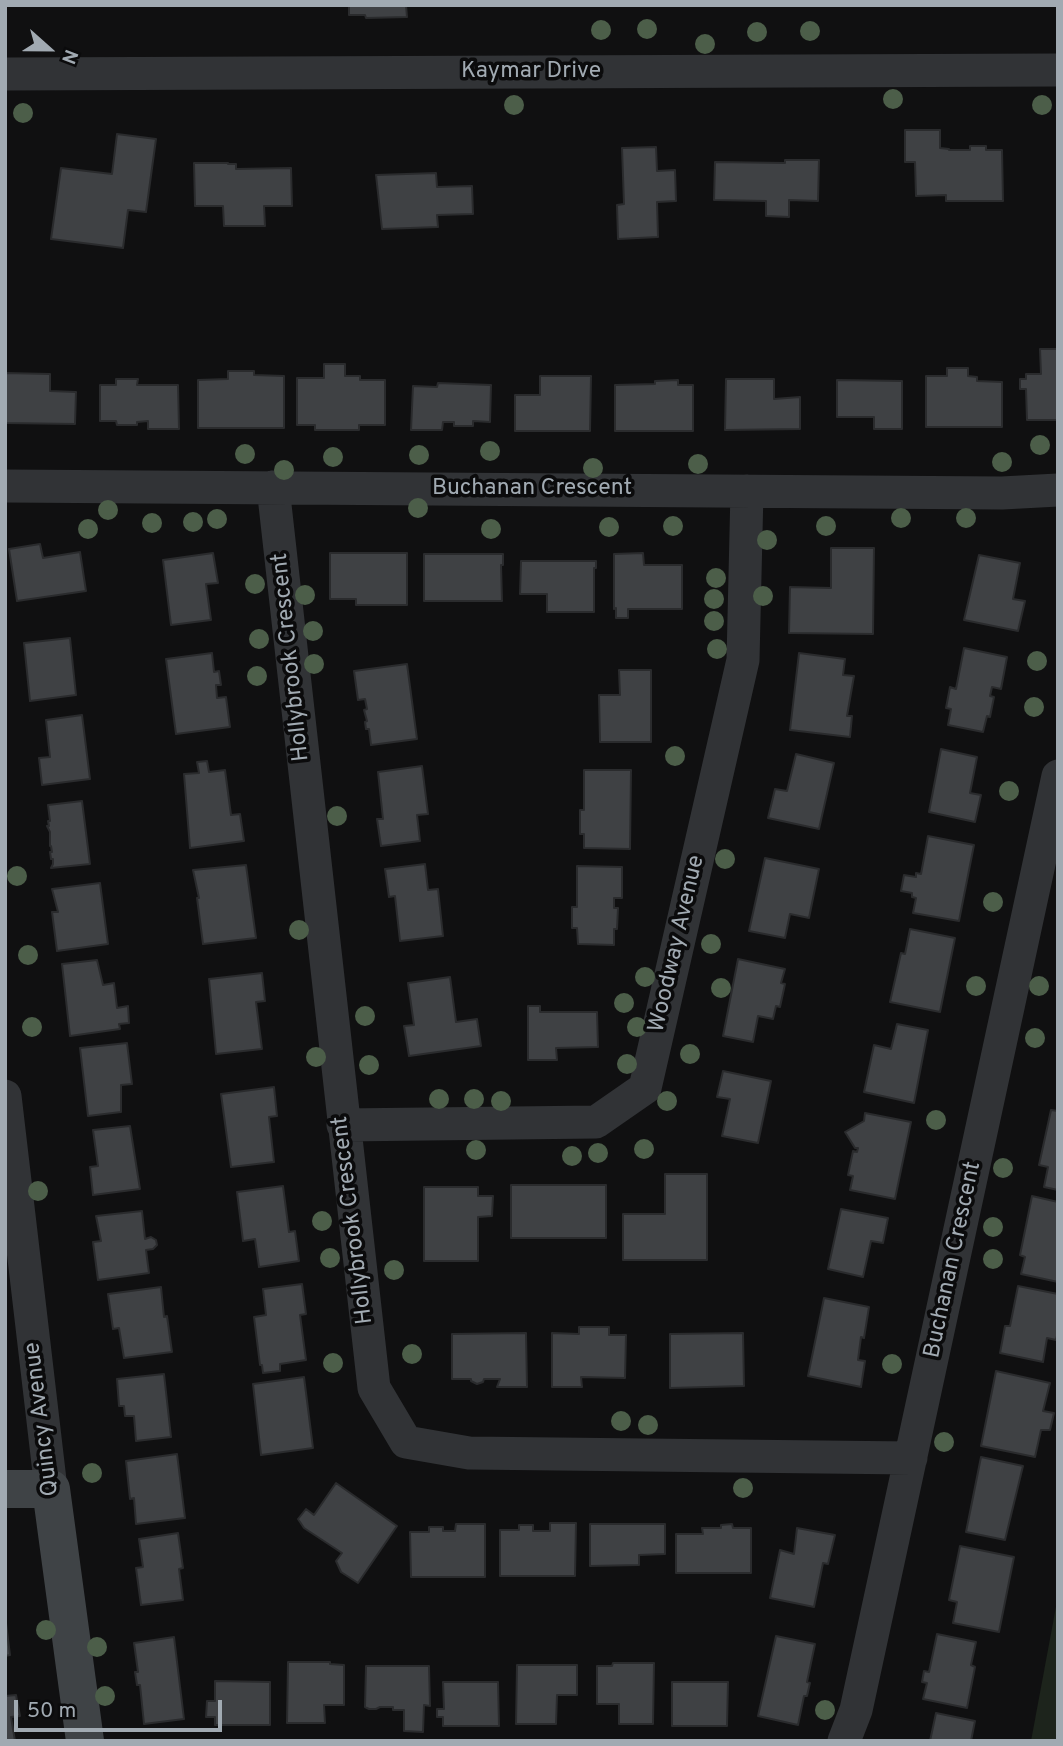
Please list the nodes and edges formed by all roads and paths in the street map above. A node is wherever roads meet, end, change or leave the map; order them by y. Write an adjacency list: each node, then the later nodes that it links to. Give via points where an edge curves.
1 (1058, 70): 2 (street, Kaymar Drive)
2 (5, 74)
3 (5, 486): 4 (street, Buchanan Crescent)
4 (273, 487): 6 (street, Buchanan Crescent); 9 (street, Hollybrook Crescent)
5 (1058, 490): 6 (street, Buchanan Crescent)
6 (747, 491): 9 (street, Woodway Avenue, via 743,660 645,1088 596,1122)
7 (1058, 776): 10 (street, Buchanan Crescent)
8 (5, 1096): 12 (street, Quincy Avenue)
9 (343, 1125): 10 (street, Hollybrook Crescent, via 374,1388 406,1441 469,1453)
10 (911, 1458): 14 (street, Buchanan Crescent, via 856,1710)
11 (5, 1489): 12 (street)
12 (51, 1489): 13 (street, Quincy Avenue)
13 (85, 1741)
14 (844, 1741)

